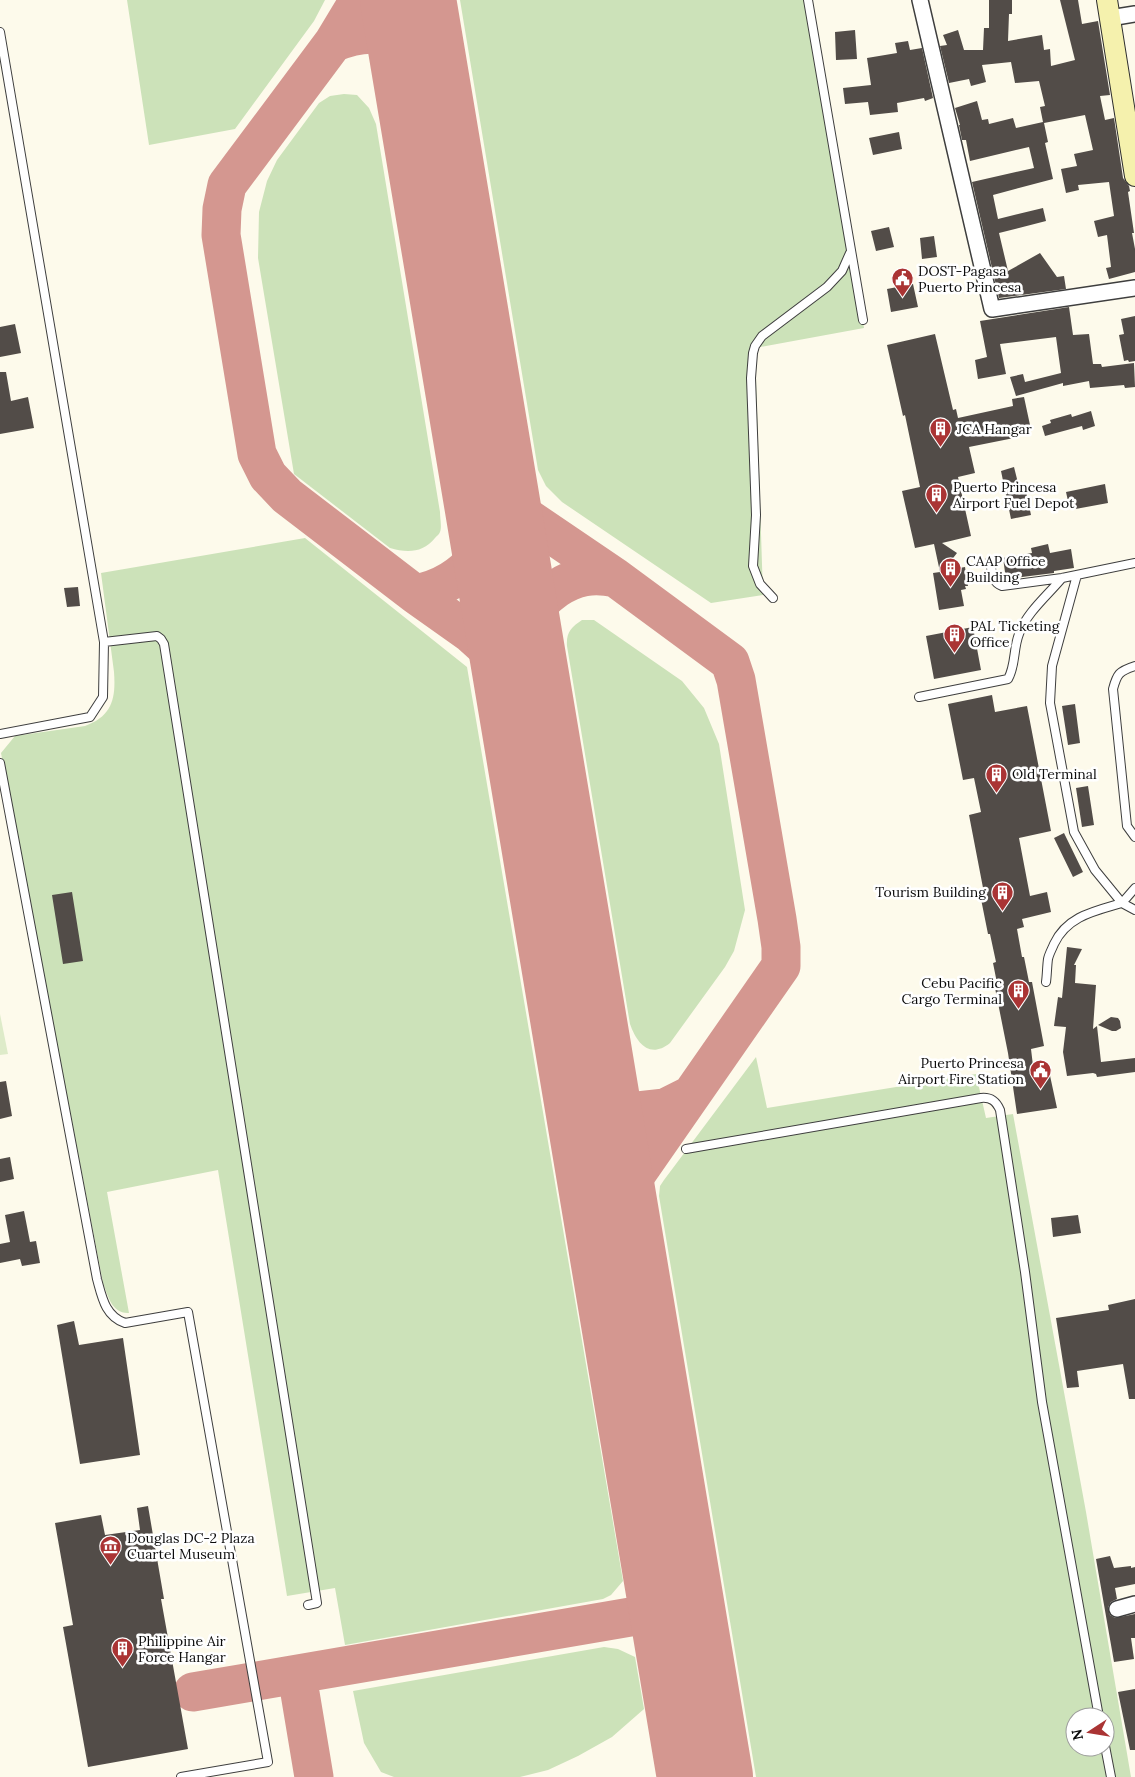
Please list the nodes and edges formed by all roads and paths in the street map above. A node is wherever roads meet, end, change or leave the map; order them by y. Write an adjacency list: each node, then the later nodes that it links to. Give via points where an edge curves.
1 (808, 0): 7 (lane)
2 (920, 0): 8 (street, via 992,309)
3 (1108, 9): 4 (street); 6 (street)
4 (1135, 14)
5 (0, 32): 15 (lane)
6 (1135, 176)
7 (850, 253): 9 (lane); 14 (lane, via 842,271 827,287 762,336 753,354 756,515 753,566 760,584)
8 (1135, 288)
9 (863, 320)
10 (990, 561): 13 (lane, via 994,581 1002,586)
11 (1135, 564): 12 (lane)
12 (1077, 575): 13 (lane); 22 (lane, via 1052,666 1050,703 1074,832 1095,870)
13 (1062, 578): 17 (lane, via 1019,634 1008,679)
14 (772, 598)
15 (104, 642): 18 (lane, via 103,697 90,717); 27 (lane, via 156,636 164,644 317,1603)
16 (1135, 666): 20 (lane, via 1116,676 1113,689 1128,826)
17 (919, 697)
18 (0, 734)
19 (0, 763): 31 (lane, via 101,1295 106,1308 118,1321 132,1323 188,1312 192,1332 268,1762)
20 (1135, 837)
21 (1135, 888): 22 (lane)
22 (1122, 902): 23 (lane); 24 (lane, via 1078,917 1067,926 1048,957)
23 (1135, 910)
24 (1046, 982)
25 (686, 1149): 29 (lane, via 981,1098 998,1105 1042,1402)
26 (1135, 1604): 28 (street)
27 (308, 1605)
28 (1117, 1608)
29 (1097, 1707)
30 (1107, 1757): 32 (lane)
31 (181, 1777)
32 (1111, 1777)

